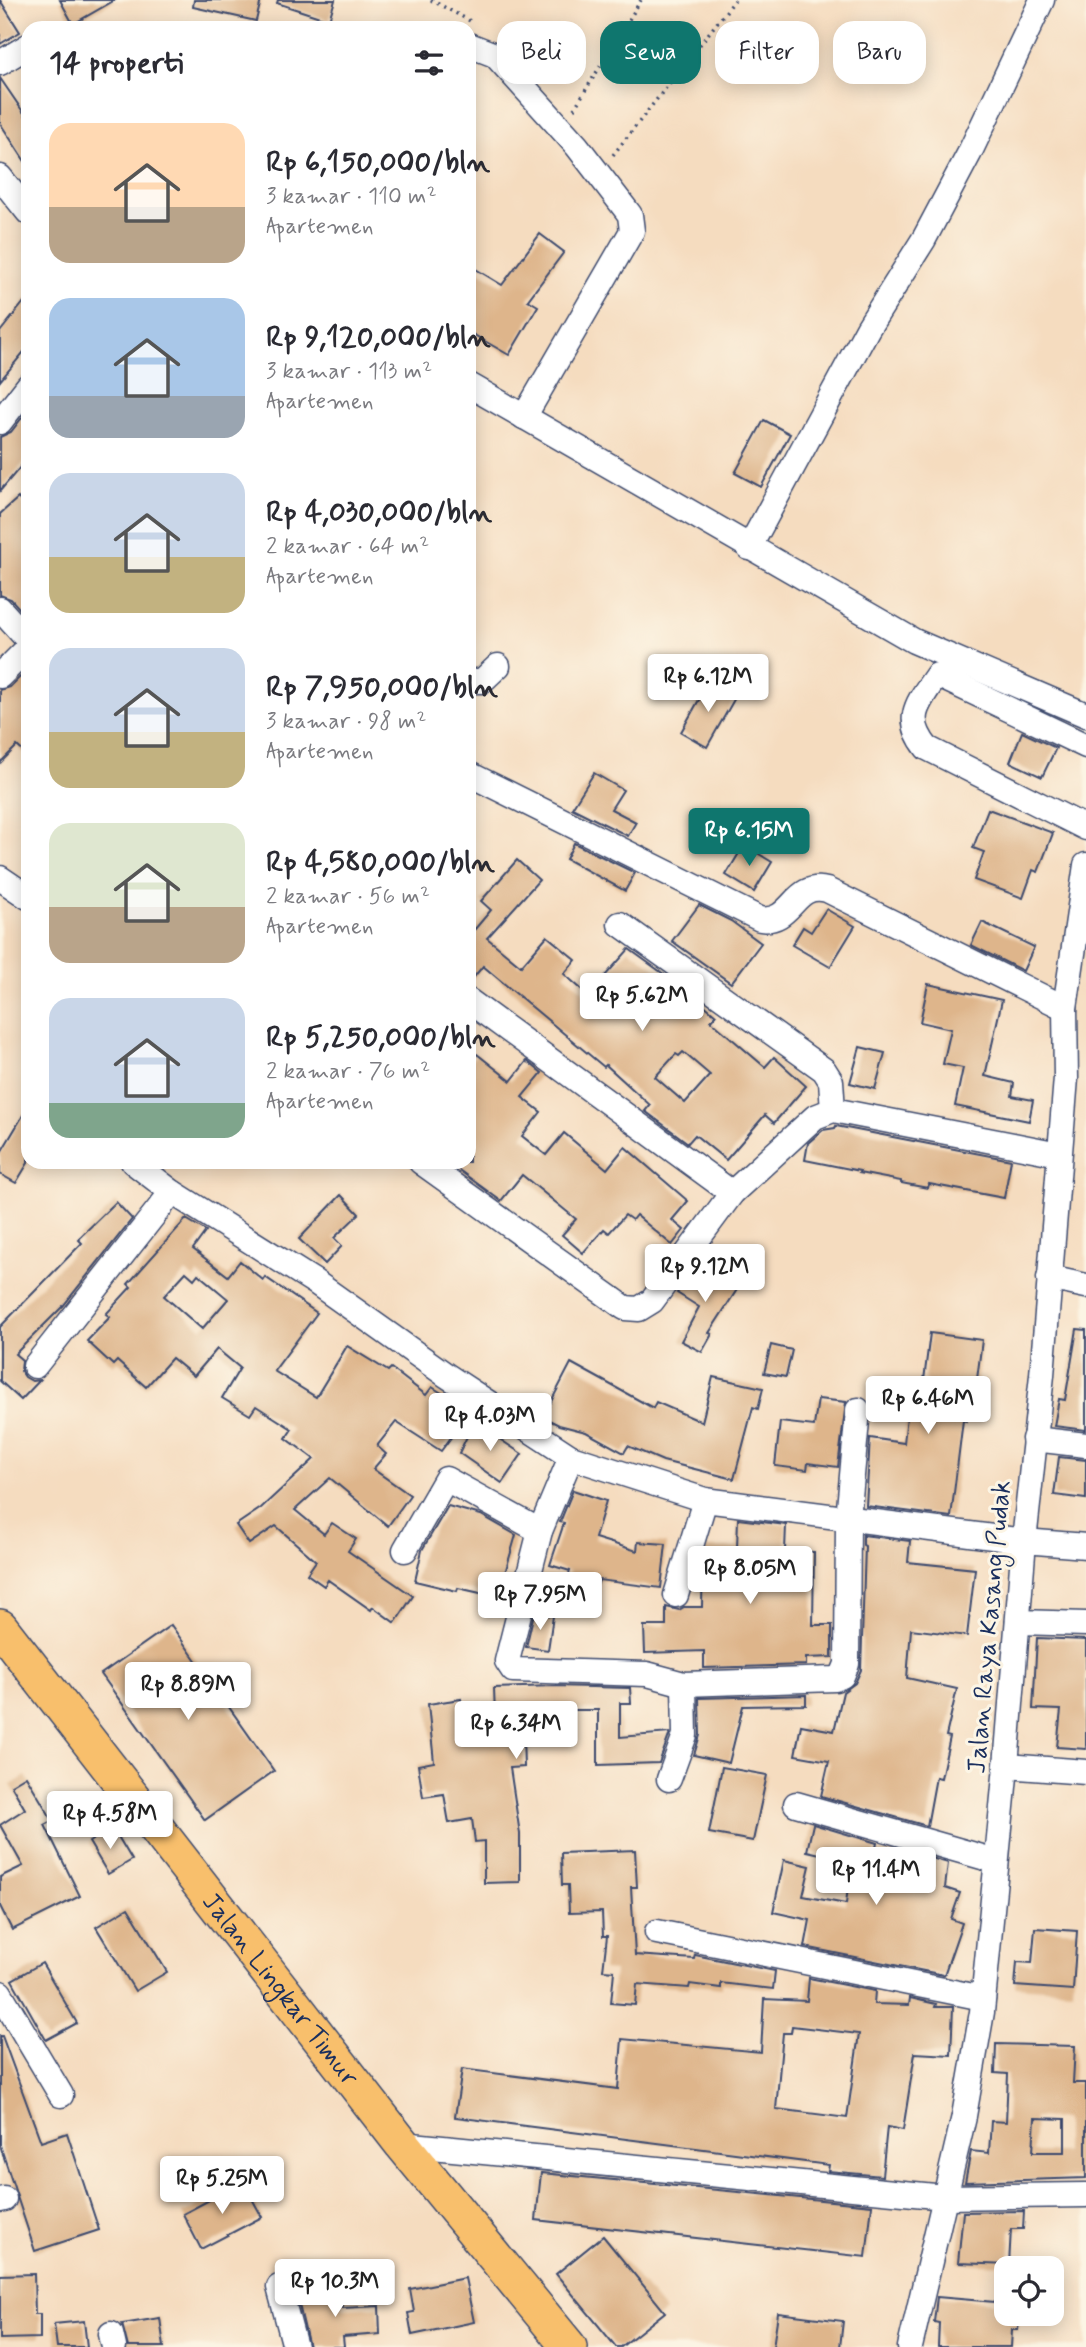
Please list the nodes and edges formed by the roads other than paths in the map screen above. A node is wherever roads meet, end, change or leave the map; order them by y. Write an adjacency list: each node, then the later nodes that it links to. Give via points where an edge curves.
1 (1042, 0): 11 (street, via 969,155 868,328)
2 (476, 48): 9 (street, via 495,55 577,146 632,222 632,231)
3 (21, 50): 4 (street)
4 (0, 63)
5 (0, 177): 6 (street)
6 (21, 203)
7 (476, 389): 9 (street)
8 (21, 395): 10 (street)
9 (524, 417): 11 (street)
10 (0, 422)
11 (749, 548): 18 (street, via 914,640)
12 (0, 609): 13 (street)
13 (21, 632)
14 (21, 655): 16 (street)
15 (498, 666): 17 (street)
16 (0, 676)
17 (476, 681)
18 (1086, 715)
19 (1086, 746): 21 (street, via 937,675 916,706 916,735 927,748)
20 (476, 777): 27 (street, via 760,919 779,917 804,892 816,887 827,890)
21 (1086, 828)
22 (1086, 865): 27 (street, Jalan Raya Kasang Pudak)
23 (0, 878): 24 (street)
24 (21, 892)
25 (620, 924): 29 (street, via 824,1070 831,1080)
26 (476, 1007): 34 (street)
27 (1065, 1008): 28 (street, Jalan Raya Kasang Pudak)
28 (1076, 1079): 30 (street, Jalan Raya Kasang Pudak)
29 (833, 1110): 30 (street); 34 (street, via 815,1117)
30 (1059, 1154): 35 (street, Jalan Raya Kasang Pudak)
31 (142, 1169): 33 (street)
32 (431, 1169): 34 (street, via 625,1308 639,1309 652,1301)
33 (172, 1192): 37 (street); 41 (street, via 315,1282)
34 (732, 1193)
35 (1049, 1278): 36 (street); 39 (street, Jalan Raya Kasang Pudak)
36 (1086, 1286)
37 (35, 1366)
38 (858, 1410): 43 (street)
39 (1034, 1439): 40 (street); 45 (street, Jalan Raya Kasang Pudak)
40 (1086, 1445)
41 (571, 1457): 42 (street); 44 (street)
42 (705, 1500): 43 (street); 48 (street)
43 (848, 1519): 45 (street); 52 (street, via 847,1664 842,1676)
44 (540, 1531): 47 (street, via 446,1479); 52 (street, via 507,1661 513,1670 647,1674)
45 (1024, 1541): 46 (street); 49 (street, Jalan Raya Kasang Pudak)
46 (1086, 1546)
47 (405, 1550)
48 (676, 1595)
49 (1018, 1622): 50 (street); 53 (street, Jalan Raya Kasang Pudak)
50 (1086, 1624)
51 (0, 1628): 62 (highway, Jalan Lingkar Timur)
52 (684, 1684): 55 (street, via 685,1735)
53 (1006, 1766): 54 (street); 57 (street, Jalan Raya Kasang Pudak)
54 (1086, 1772)
55 (669, 1779)
56 (796, 1804): 57 (street)
57 (996, 1861): 60 (street, Jalan Raya Kasang Pudak)
58 (657, 1932): 60 (street)
59 (0, 1993): 61 (street)
60 (983, 1998): 64 (street, Jalan Raya Kasang Pudak)
61 (61, 2095)
62 (402, 2144): 64 (street); 67 (highway, Jalan Lingkar Timur)
63 (1086, 2195): 64 (street)
64 (945, 2197): 68 (street, Jalan Raya Kasang Pudak)
65 (279, 2287): 66 (street)
66 (295, 2347)
67 (569, 2347)
68 (910, 2347)

